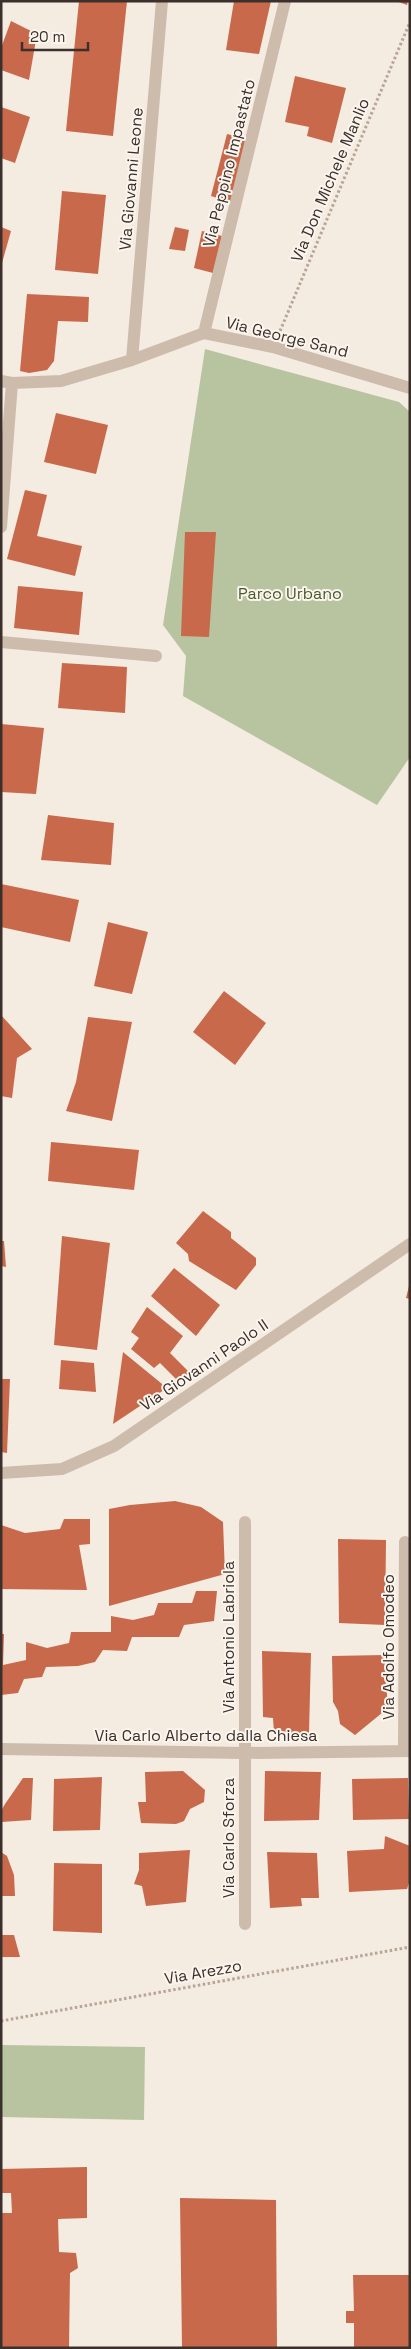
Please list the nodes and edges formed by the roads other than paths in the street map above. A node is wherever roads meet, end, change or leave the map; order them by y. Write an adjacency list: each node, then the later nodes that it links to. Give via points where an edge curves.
1 (162, 1): 4 (street, Via Giovanni Leone)
2 (285, 1): 3 (street, Via Peppino Impastato)
3 (204, 333): 4 (street, Via George Sand); 6 (street, Via George Sand, via 273,347)
4 (132, 360): 5 (street, Via George Sand, via 61,382)
5 (7, 382): 7 (street, Via George Sand)
6 (410, 388)
7 (1, 527)
8 (1, 642): 9 (street)
9 (156, 656)
10 (410, 1244): 11 (street, Via Giovanni Paolo II, via 114,1446 62,1469)
11 (1, 1473)
12 (244, 1522): 16 (street, Via Antonio Labriola)
13 (405, 1542): 15 (street, Via Adolfo Omodeo)
14 (1, 1749): 16 (street, Via Carlo Alberto dalla Chiesa)
15 (407, 1751): 16 (street, Via Carlo Alberto dalla Chiesa)
16 (244, 1752): 17 (street, Via Carlo Sforza)
17 (244, 1924)

